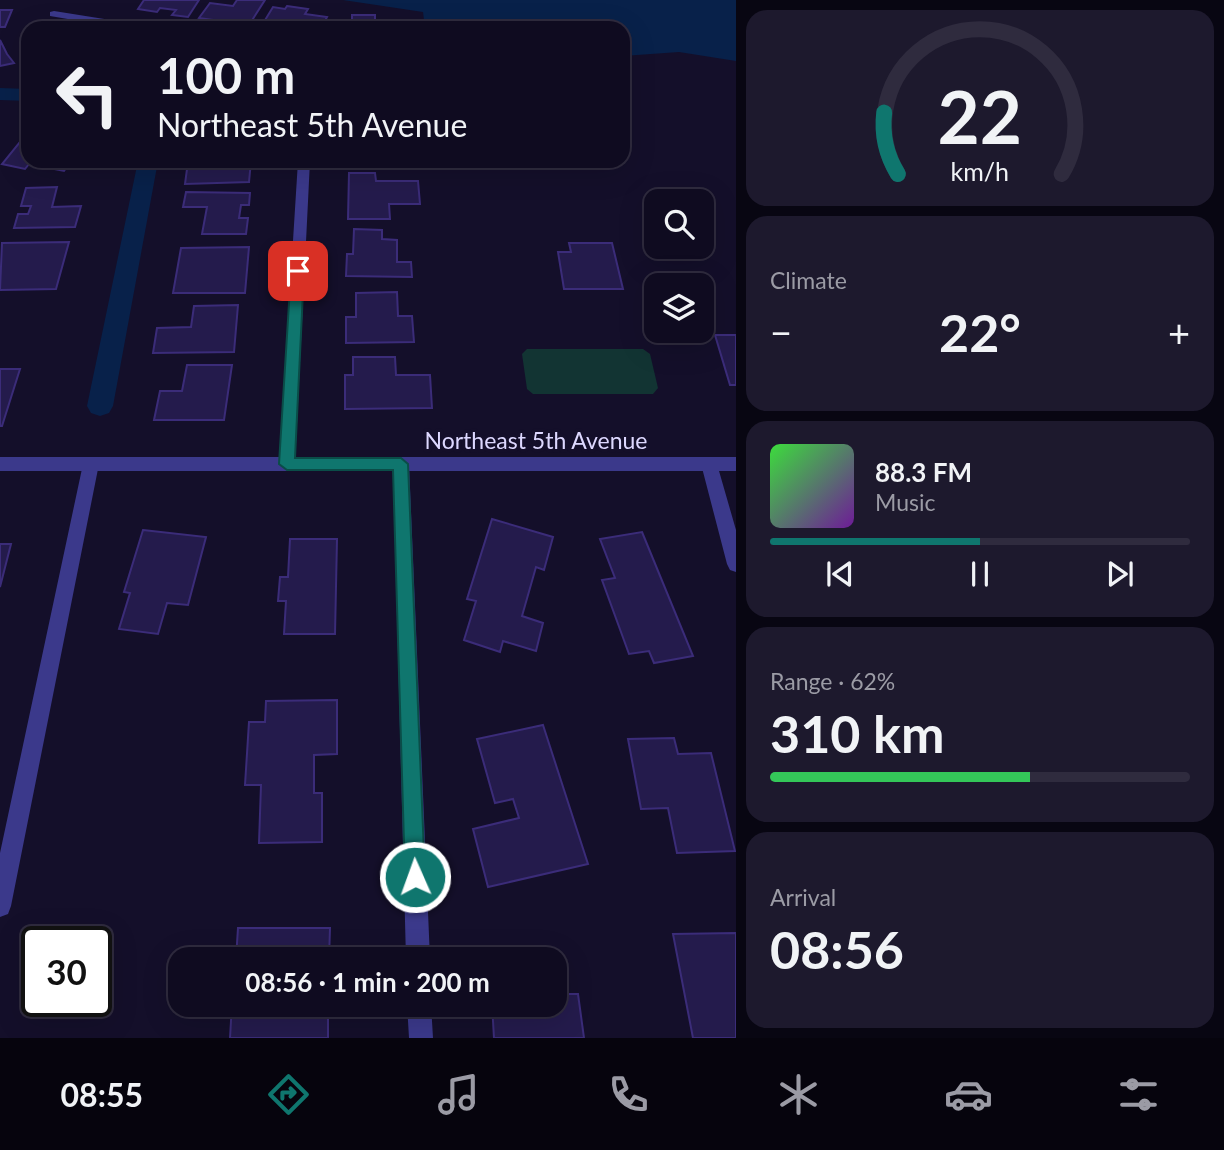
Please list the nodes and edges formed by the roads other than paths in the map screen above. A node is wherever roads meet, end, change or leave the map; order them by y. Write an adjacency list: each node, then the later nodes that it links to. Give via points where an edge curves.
1 (54, 14): 2 (street)
2 (98, 21)
3 (304, 168): 6 (street)
4 (0, 464): 5 (street, Northeast 5th Avenue)
5 (91, 464): 6 (street, Northeast 5th Avenue); 11 (street)
6 (287, 464): 7 (street, Northeast 5th Avenue)
7 (401, 464): 8 (street, Northeast 5th Avenue); 12 (street)
8 (709, 464): 9 (street, Northeast 5th Avenue); 10 (street)
9 (736, 464)
10 (736, 564)
11 (0, 905)
12 (418, 947)
13 (420, 1017): 14 (street)
14 (421, 1038)

